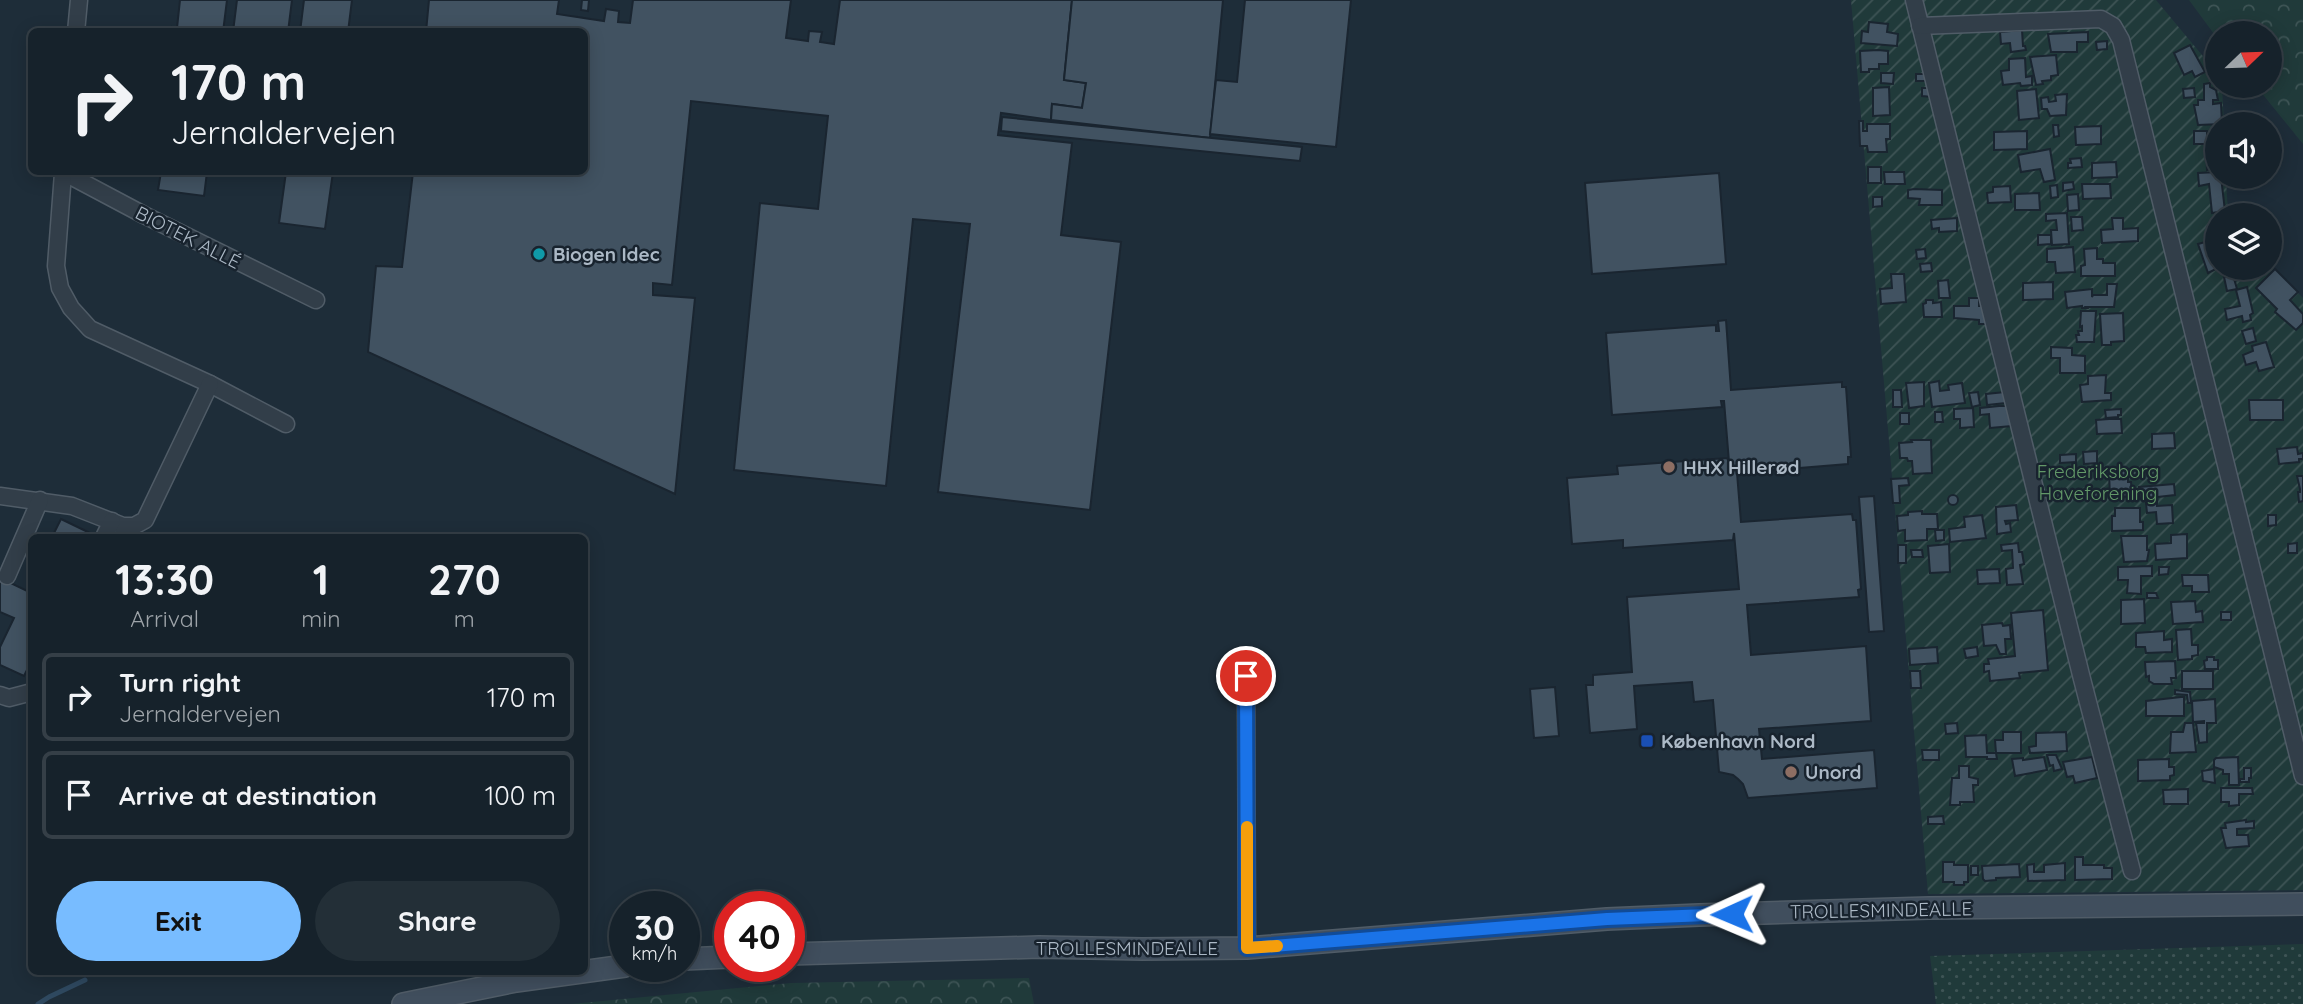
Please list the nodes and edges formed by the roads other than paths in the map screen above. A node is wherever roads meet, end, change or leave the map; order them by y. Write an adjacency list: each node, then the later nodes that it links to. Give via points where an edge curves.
1 (79, 0): 4 (street)
2 (1914, 0): 3 (street)
3 (1920, 26): 18 (street, via 2101,19 2113,26 2121,40); 19 (street)
4 (76, 28)
5 (63, 175): 8 (street, via 56,266 60,288 71,308 90,329)
6 (69, 175): 7 (street, BIOTEK ALLÉ)
7 (316, 300)
8 (210, 384): 9 (street); 12 (street, via 145,520 134,526)
9 (286, 425)
10 (0, 496): 11 (street)
11 (40, 500): 12 (street); 14 (street)
12 (112, 521): 13 (street)
13 (106, 534)
14 (7, 576)
15 (1246, 676): 21 (street)
16 (28, 691): 17 (street, via 9,698)
17 (0, 695)
18 (2303, 776)
19 (2132, 871)
20 (2303, 904): 21 (street, TROLLESMINDEALLE, via 1699,915)
21 (1247, 948): 22 (street, TROLLESMINDEALLE, via 1039,947)
22 (805, 954)
23 (609, 968): 24 (street)
24 (588, 971)
25 (560, 975): 26 (street)
26 (403, 1004)

